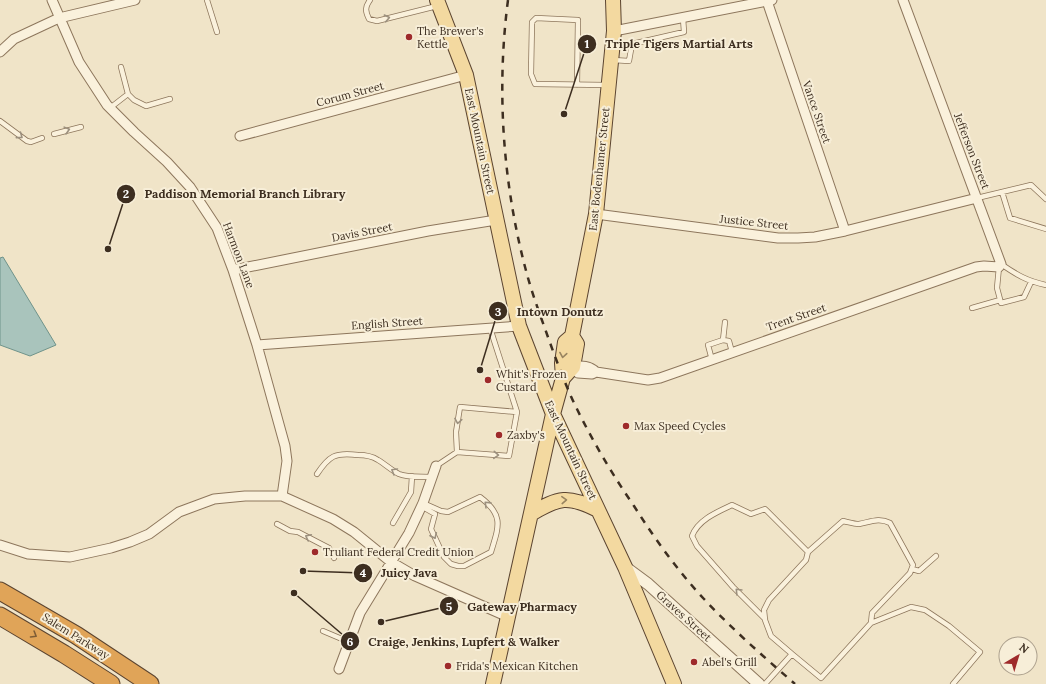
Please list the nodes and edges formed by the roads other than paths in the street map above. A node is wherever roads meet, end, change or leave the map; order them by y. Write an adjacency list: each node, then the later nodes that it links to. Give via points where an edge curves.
1 (52, 0): 9 (street, Harmon Lane)
2 (135, 0): 9 (street)
3 (207, 0): 12 (lane)
4 (370, 0): 8 (lane, one-way to 8, via 366,13 369,19 377,21)
5 (613, 0): 11 (main road, East Bodenhamer Street)
6 (770, 0): 10 (street); 33 (street, Vance Street)
7 (903, 0): 28 (street, Jefferson Street)
8 (438, 3): 16 (main road, East Mountain Street)
9 (59, 18): 13 (street, via 14,39); 21 (street, Harmon Lane, via 79,62)
10 (683, 18): 11 (street); 14 (lane, via 684,32 632,44 629,60)
11 (614, 31): 14 (main road, East Bodenhamer Street)
12 (217, 32)
13 (0, 52)
14 (611, 60): 18 (main road, East Bodenhamer Street)
15 (121, 66): 19 (lane)
16 (466, 75): 25 (street, Corum Street); 31 (main road, East Mountain Street)
17 (577, 85): 17 (lane, via 535,84 532,74 532,22 536,18 578,20); 18 (lane)
18 (608, 85): 30 (main road, East Bodenhamer Street)
19 (128, 94): 20 (lane, via 146,106); 21 (lane)
20 (170, 99)
21 (110, 108): 35 (street, Harmon Lane, via 190,187 217,228)
22 (0, 121): 26 (lane, one-way to 26, via 27,141)
23 (80, 127): 24 (lane, one-way to 23)
24 (54, 134)
25 (240, 136)
26 (42, 138)
27 (1002, 192): 28 (lane); 29 (lane, via 1031,185); 32 (lane, via 1010,218)
28 (977, 198): 33 (street, Justice Street); 34 (street, Jefferson Street)
29 (1046, 199)
30 (596, 214): 33 (street, Justice Street, via 778,238 815,237); 43 (main road, East Bodenhamer Street)
31 (496, 220): 35 (street, Davis Street); 41 (main road, East Mountain Street)
32 (1046, 229)
33 (845, 231)
34 (1000, 266): 36 (lane); 38 (lane, via 997,288); 46 (street, Trent Street, via 976,267)
35 (234, 270): 45 (street, Harmon Lane)
36 (1032, 282): 37 (lane); 38 (lane, via 1024,297 1001,303)
37 (1046, 285)
38 (1000, 300): 39 (lane)
39 (972, 308)
40 (725, 322): 44 (lane)
41 (519, 326): 42 (street, English Street); 51 (main road, East Mountain Street)
42 (490, 328): 45 (street, English Street); 50 (lane)
43 (572, 336): 48 (main road, East Bodenhamer Street, via 577,344); 49 (main road, East Bodenhamer Street, one-way to 49, via 565,342)
44 (722, 340): 46 (lane, via 729,341); 47 (lane, via 708,345)
45 (257, 345): 57 (street, Harmon Lane, via 285,446 287,461)
46 (732, 352): 47 (street, Trent Street)
47 (712, 360): 48 (street, Trent Street, via 648,380 596,372 578,373)
48 (573, 367): 49 (main road, East Bodenhamer Street)
49 (563, 378): 51 (main road, East Bodenhamer Street)
50 (517, 412): 52 (lane, one-way to 50, via 509,456); 52 (lane, one-way to 52, via 460,407 456,432)
51 (553, 414): 59 (main road, East Mountain Street); 60 (main road, East Bodenhamer Street)
52 (457, 452): 53 (lane)
53 (436, 466): 56 (street)
54 (317, 474): 55 (lane, one-way to 54, via 399,474 371,457 342,454 330,458)
55 (412, 476): 56 (lane); 61 (lane, via 411,492)
56 (432, 476): 58 (street)
57 (282, 496): 63 (street, via 214,499 179,512 149,534 130,542 70,557 28,554); 67 (street, via 354,532)
58 (422, 504): 58 (lane, one-way to 58, via 435,514 431,529 444,556 451,564 464,566 491,552 498,529 497,515 480,497 448,512); 67 (street, via 409,533)
59 (598, 510): 60 (main road, one-way to 59, via 548,504 565,500 585,503); 68 (main road, East Mountain Street)
60 (531, 514): 72 (main road, East Bodenhamer Street)
61 (393, 523)
62 (277, 524): 66 (lane, one-way to 62, via 329,548)
63 (0, 545)
64 (808, 552): 69 (lane, via 843,521 857,524 886,520 890,522 898,537 913,566); 73 (lane, via 806,560 769,600 764,610); 73 (lane, one-way to 64, via 697,546 692,536 695,528 715,513 732,505 750,514 765,509)
65 (936, 556): 69 (lane, via 919,571)
66 (334, 558)
67 (391, 562): 72 (street, via 415,576); 76 (street, via 360,613)
68 (625, 567): 82 (main road, East Mountain Street); 83 (street, Graves Street, via 648,584)
69 (912, 569): 74 (lane, via 872,613)
70 (0, 591): 80 (highway, Salem Parkway, via 76,635)
71 (0, 616): 79 (highway, Salem Parkway, one-way to 79)
72 (508, 617): 81 (main road, East Bodenhamer Street)
73 (765, 619): 77 (lane, via 771,636)
74 (871, 623): 77 (lane, via 821,678); 85 (lane, via 911,607 925,610 949,626 980,652)
75 (323, 631): 76 (lane)
76 (349, 642): 78 (street)
77 (792, 654): 84 (lane)
78 (339, 669)
79 (109, 683)
80 (150, 684)
81 (493, 684)
82 (674, 684)
83 (759, 684)
84 (765, 684)
85 (953, 684)

